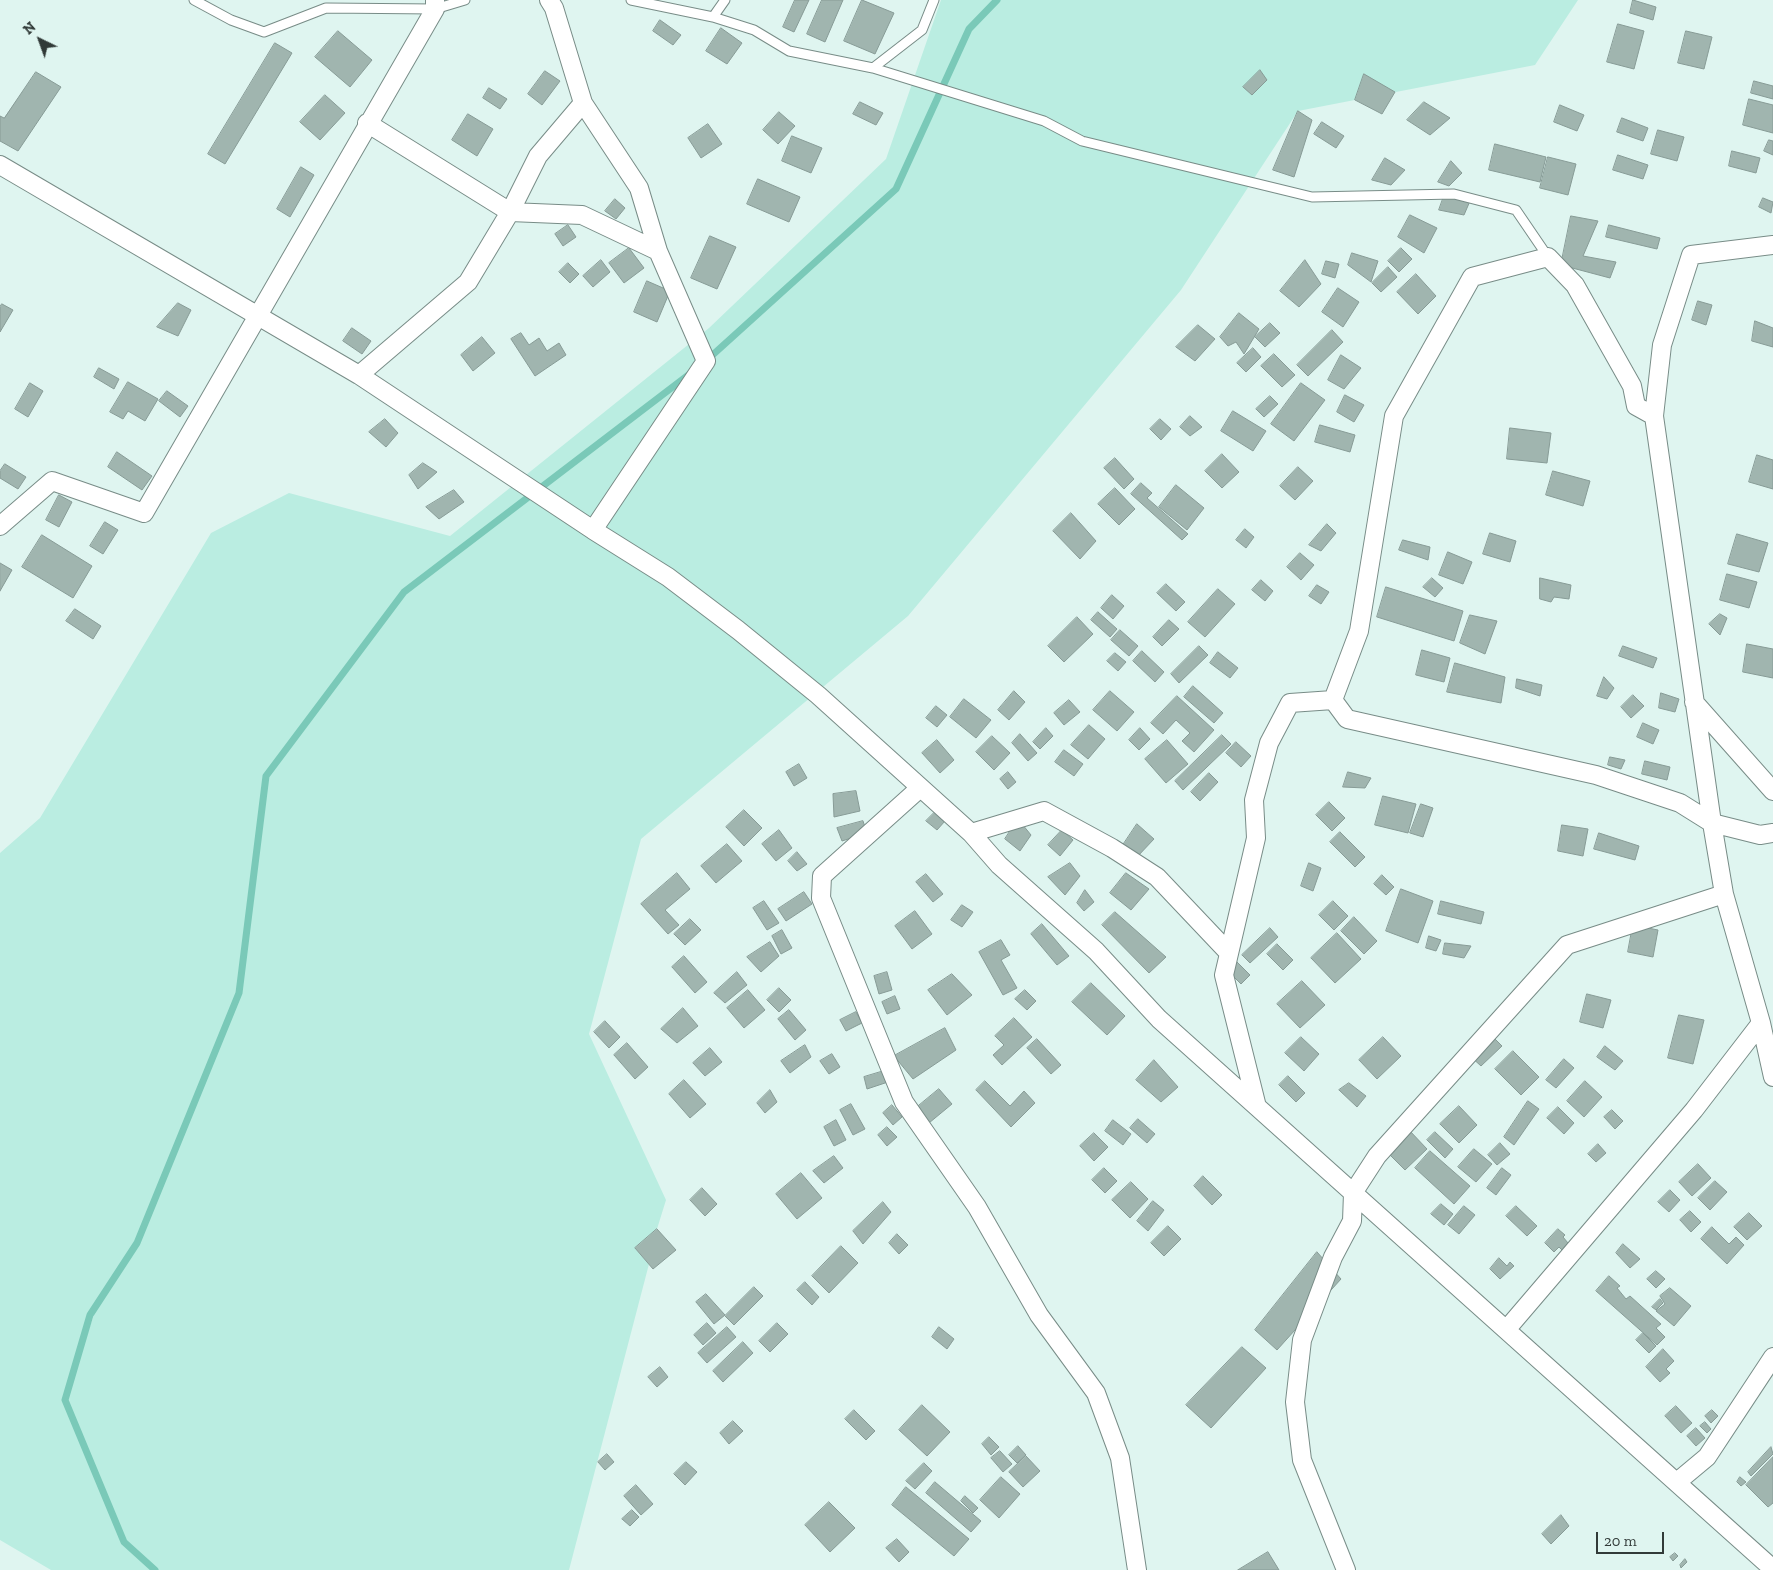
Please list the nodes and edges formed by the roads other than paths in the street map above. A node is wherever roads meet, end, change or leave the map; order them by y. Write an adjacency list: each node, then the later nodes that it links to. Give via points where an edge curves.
1 (194, 0): 7 (lane, via 231,20 264,32 326,8)
2 (464, 0): 7 (lane)
3 (549, 0): 10 (street)
4 (631, 0): 8 (lane)
5 (726, 0): 8 (lane)
6 (934, 0): 9 (lane, via 922,30)
7 (435, 4): 11 (street)
8 (713, 17): 9 (lane, via 754,30 789,50)
9 (873, 68): 16 (lane, via 1044,121 1082,141 1312,197 1454,194 1516,210)
10 (583, 104): 13 (street, via 538,156); 15 (street, via 639,188)
11 (367, 123): 13 (street); 17 (street)
12 (0, 165): 17 (street)
13 (510, 212): 15 (street, via 582,215); 18 (street, via 468,282)
14 (1773, 245): 19 (street, via 1691,255 1662,345)
15 (658, 250): 21 (street, via 706,361)
16 (1548, 257): 19 (street, via 1576,285 1632,386 1636,406); 22 (street, via 1472,277 1394,416 1359,631)
17 (258, 315): 18 (street); 20 (street, via 144,513 52,481)
18 (359, 375): 21 (street)
19 (1654, 416): 23 (street)
20 (0, 526)
21 (593, 530): 24 (street, via 668,577 738,630 818,695)
22 (1333, 700): 26 (street, via 1347,719 1596,775 1680,803); 30 (street, via 1290,703 1269,743 1254,800 1256,838)
23 (1694, 702): 25 (street); 26 (street)
24 (920, 788): 27 (street); 39 (street, via 822,876 821,898 904,1102 977,1207 1038,1315 1096,1393 1120,1458)
25 (1773, 791)
26 (1712, 823): 28 (street, via 1760,835); 29 (street)
27 (970, 833): 30 (street, via 1044,811 1157,877); 33 (street, via 999,866 1096,951 1158,1019)
28 (1773, 833)
29 (1724, 894): 31 (street); 34 (street, via 1567,945 1377,1156)
30 (1229, 953): 33 (street, via 1224,974)
31 (1761, 1023): 32 (street); 35 (street, via 1694,1110)
32 (1773, 1077)
33 (1257, 1107): 34 (street)
34 (1354, 1193): 35 (street); 40 (street, via 1352,1221 1333,1257 1302,1340 1295,1402 1302,1460)
35 (1506, 1330): 37 (street)
36 (1773, 1357): 37 (street, via 1707,1457)
37 (1677, 1482): 38 (street)
38 (1773, 1569)
39 (1137, 1570)
40 (1346, 1570)

